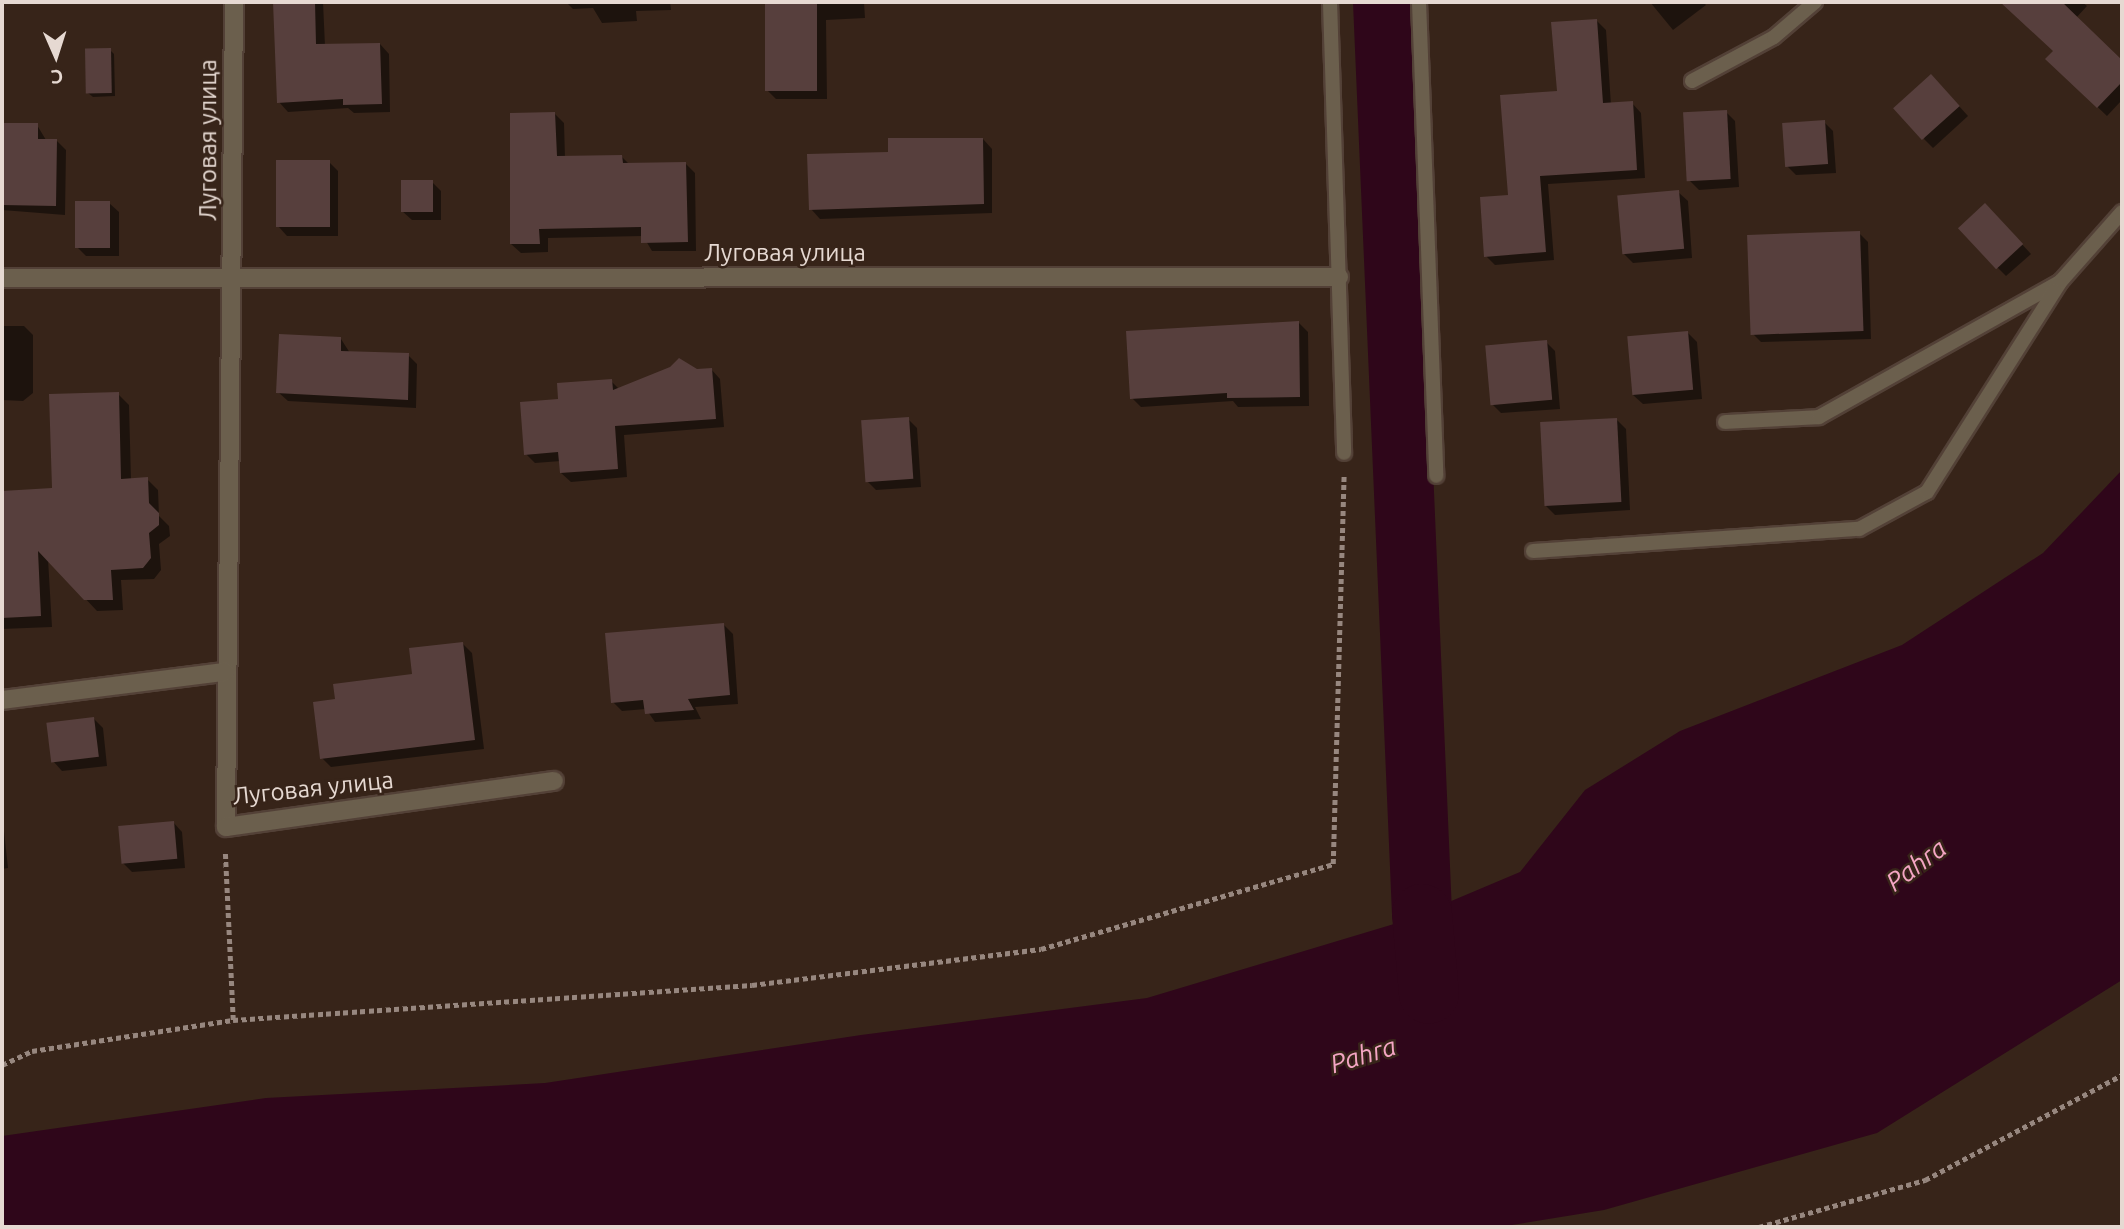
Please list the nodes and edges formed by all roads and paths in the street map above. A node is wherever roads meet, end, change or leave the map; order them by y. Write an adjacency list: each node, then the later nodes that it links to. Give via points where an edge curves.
1 (234, 2): 9 (street, Луговая улица)
2 (1330, 2): 7 (lane)
3 (1419, 2): 13 (lane)
4 (1815, 2): 5 (lane, via 1774,37)
5 (1692, 81)
6 (2122, 212): 10 (lane)
7 (1339, 277): 9 (street, Луговая улица); 12 (lane)
8 (2, 278): 9 (street, Луговая улица)
9 (232, 278): 15 (street, Луговая улица)
10 (2061, 281): 11 (lane, via 1819,417); 14 (lane, via 1927,492 1859,529)
11 (1725, 422)
12 (1344, 453): 19 (path, via 1333,864 1041,949 752,985)
13 (1436, 476)
14 (1533, 551)
15 (225, 672): 16 (street); 18 (street, Луговая улица)
16 (2, 700)
17 (554, 781): 18 (street, Луговая улица)
18 (226, 827): 19 (path)
19 (233, 1020): 20 (path, via 32,1051)
20 (2, 1065)
21 (2122, 1075): 22 (path, via 1925,1180)
22 (1759, 1227)

